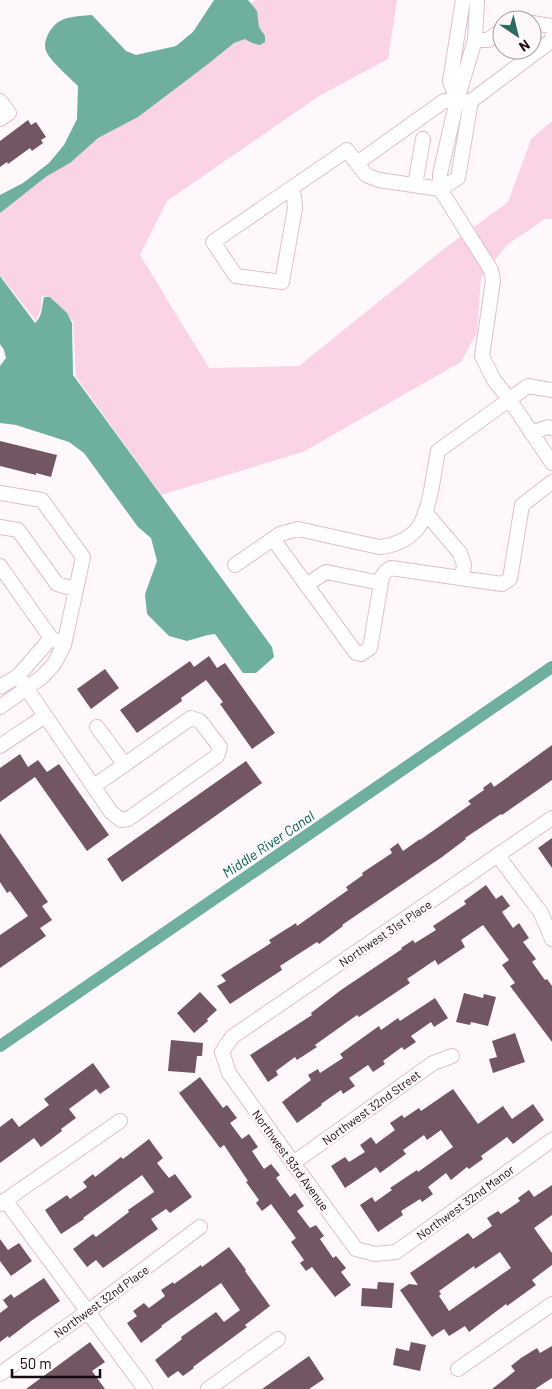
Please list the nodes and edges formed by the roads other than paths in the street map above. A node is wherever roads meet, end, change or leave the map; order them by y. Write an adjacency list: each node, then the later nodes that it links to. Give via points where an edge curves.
1 (463, 0): 6 (street, via 450,81)
2 (477, 0): 5 (street)
3 (492, 37): 5 (street)
4 (552, 38): 6 (street)
5 (474, 40): 6 (street)
6 (464, 100): 10 (street, via 444,101); 12 (street, via 440,174)
7 (0, 101): 8 (street, via 9,113)
8 (0, 119)
9 (423, 139): 11 (street)
10 (357, 163): 11 (street, via 366,175 379,180); 13 (street, via 348,150)
11 (415, 185): 12 (street)
12 (440, 189): 15 (street, via 491,270 493,281 482,356 494,380)
13 (289, 190): 13 (street, via 213,242 236,276 282,282 294,208 294,196)
14 (552, 390): 15 (street, via 528,386)
15 (509, 399): 17 (street); 21 (street, via 438,451)
16 (552, 428): 17 (street)
17 (532, 433): 18 (street)
18 (552, 463)
19 (552, 482): 28 (street, via 522,505 510,579 502,584)
20 (0, 493): 31 (street, via 42,500 83,557)
21 (425, 512): 24 (street, via 417,529 404,540); 28 (street, via 460,554 464,565)
22 (0, 528): 31 (street, via 18,530 57,584)
23 (273, 539): 24 (street, via 298,529); 25 (street); 30 (street)
24 (386, 546): 27 (street)
25 (235, 565)
26 (0, 566): 32 (street)
27 (391, 568): 28 (street); 29 (street)
28 (462, 578)
29 (381, 583): 30 (street, via 326,572); 30 (street, via 370,648 361,654 356,653)
30 (306, 585)
31 (75, 589): 33 (street)
32 (51, 638): 33 (street); 34 (street)
33 (64, 645): 36 (street, via 54,664)
34 (18, 676): 35 (street); 36 (street)
35 (0, 687)
36 (25, 688): 37 (street); 38 (street)
37 (0, 707)
38 (45, 716): 40 (street); 42 (street)
39 (97, 727): 41 (street)
40 (0, 746)
41 (124, 765): 42 (street); 42 (street, via 191,718 200,721 220,747 217,756 128,819 121,820 111,812)
42 (94, 786)
43 (552, 818): 44 (street, Northwest 31st Place)
44 (498, 856): 45 (street, via 541,913); 46 (street, Northwest 31st Place, via 232,1037)
45 (552, 939)
46 (222, 1052): 50 (street, Northwest 93rd Avenue, via 229,1073)
47 (452, 1056): 50 (street, Northwest 32nd Street, via 433,1063)
48 (120, 1121): 51 (street)
49 (552, 1140): 53 (street, Northwest 32nd Manor, via 396,1252)
50 (293, 1163): 53 (street, Northwest 93rd Avenue, via 356,1248)
51 (3, 1202): 55 (street)
52 (200, 1227): 55 (street, Northwest 32nd Place)
53 (374, 1254)
54 (552, 1304): 57 (street)
55 (87, 1312): 58 (street, Northwest 32nd Place); 59 (street)
56 (278, 1339): 60 (street)
57 (458, 1369)
58 (0, 1374)
59 (145, 1389)
60 (208, 1389)

